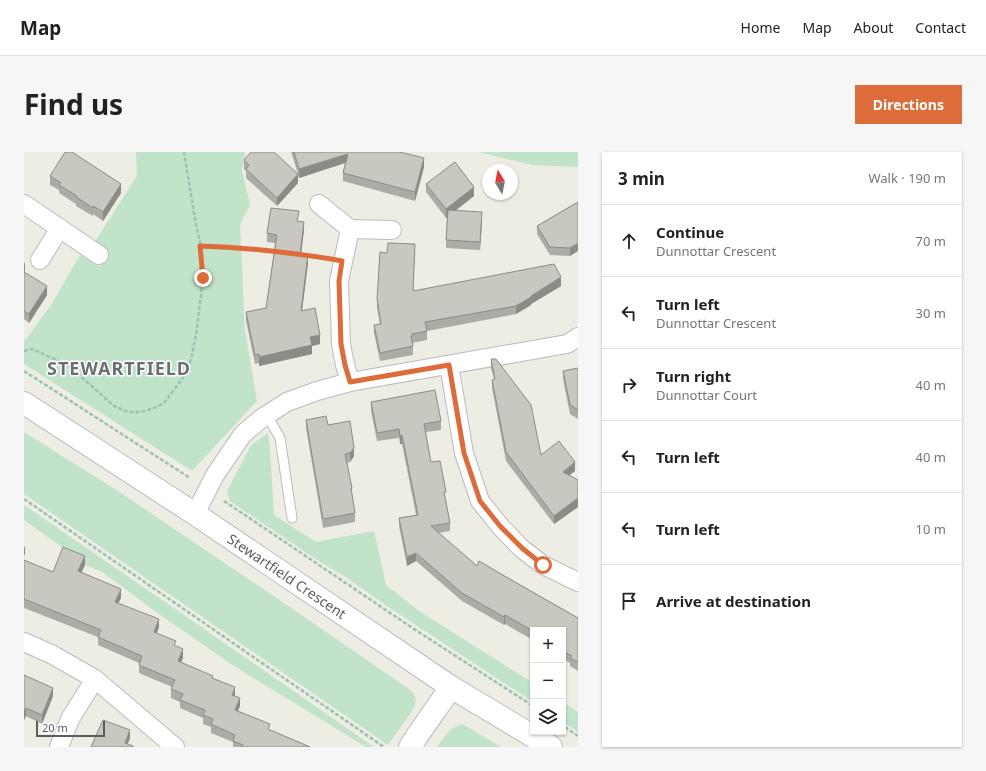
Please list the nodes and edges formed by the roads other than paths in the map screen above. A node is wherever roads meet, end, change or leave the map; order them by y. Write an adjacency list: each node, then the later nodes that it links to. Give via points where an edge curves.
1 (24, 204): 3 (street)
2 (319, 204): 4 (street)
3 (60, 228): 6 (street); 7 (street)
4 (350, 229): 5 (street); 10 (street, via 339,281 341,344)
5 (392, 230)
6 (99, 254)
7 (40, 260)
8 (578, 337): 9 (street, via 567,344)
9 (449, 365): 10 (street); 15 (street, via 464,453 480,501 522,548 543,565)
10 (350, 382): 12 (street, via 287,402)
11 (24, 402): 13 (street, Stewartfield Crescent)
12 (267, 415): 13 (street, via 243,434 215,475); 14 (lane, via 280,438)
13 (195, 514): 18 (street, Stewartfield Crescent)
14 (292, 518)
15 (578, 582)
16 (24, 642): 17 (street)
17 (95, 679): 19 (street, via 70,719); 20 (street)
18 (451, 687): 21 (street); 22 (street, Stewartfield Crescent)
19 (60, 747)
20 (175, 747)
21 (410, 747)
22 (551, 747)

